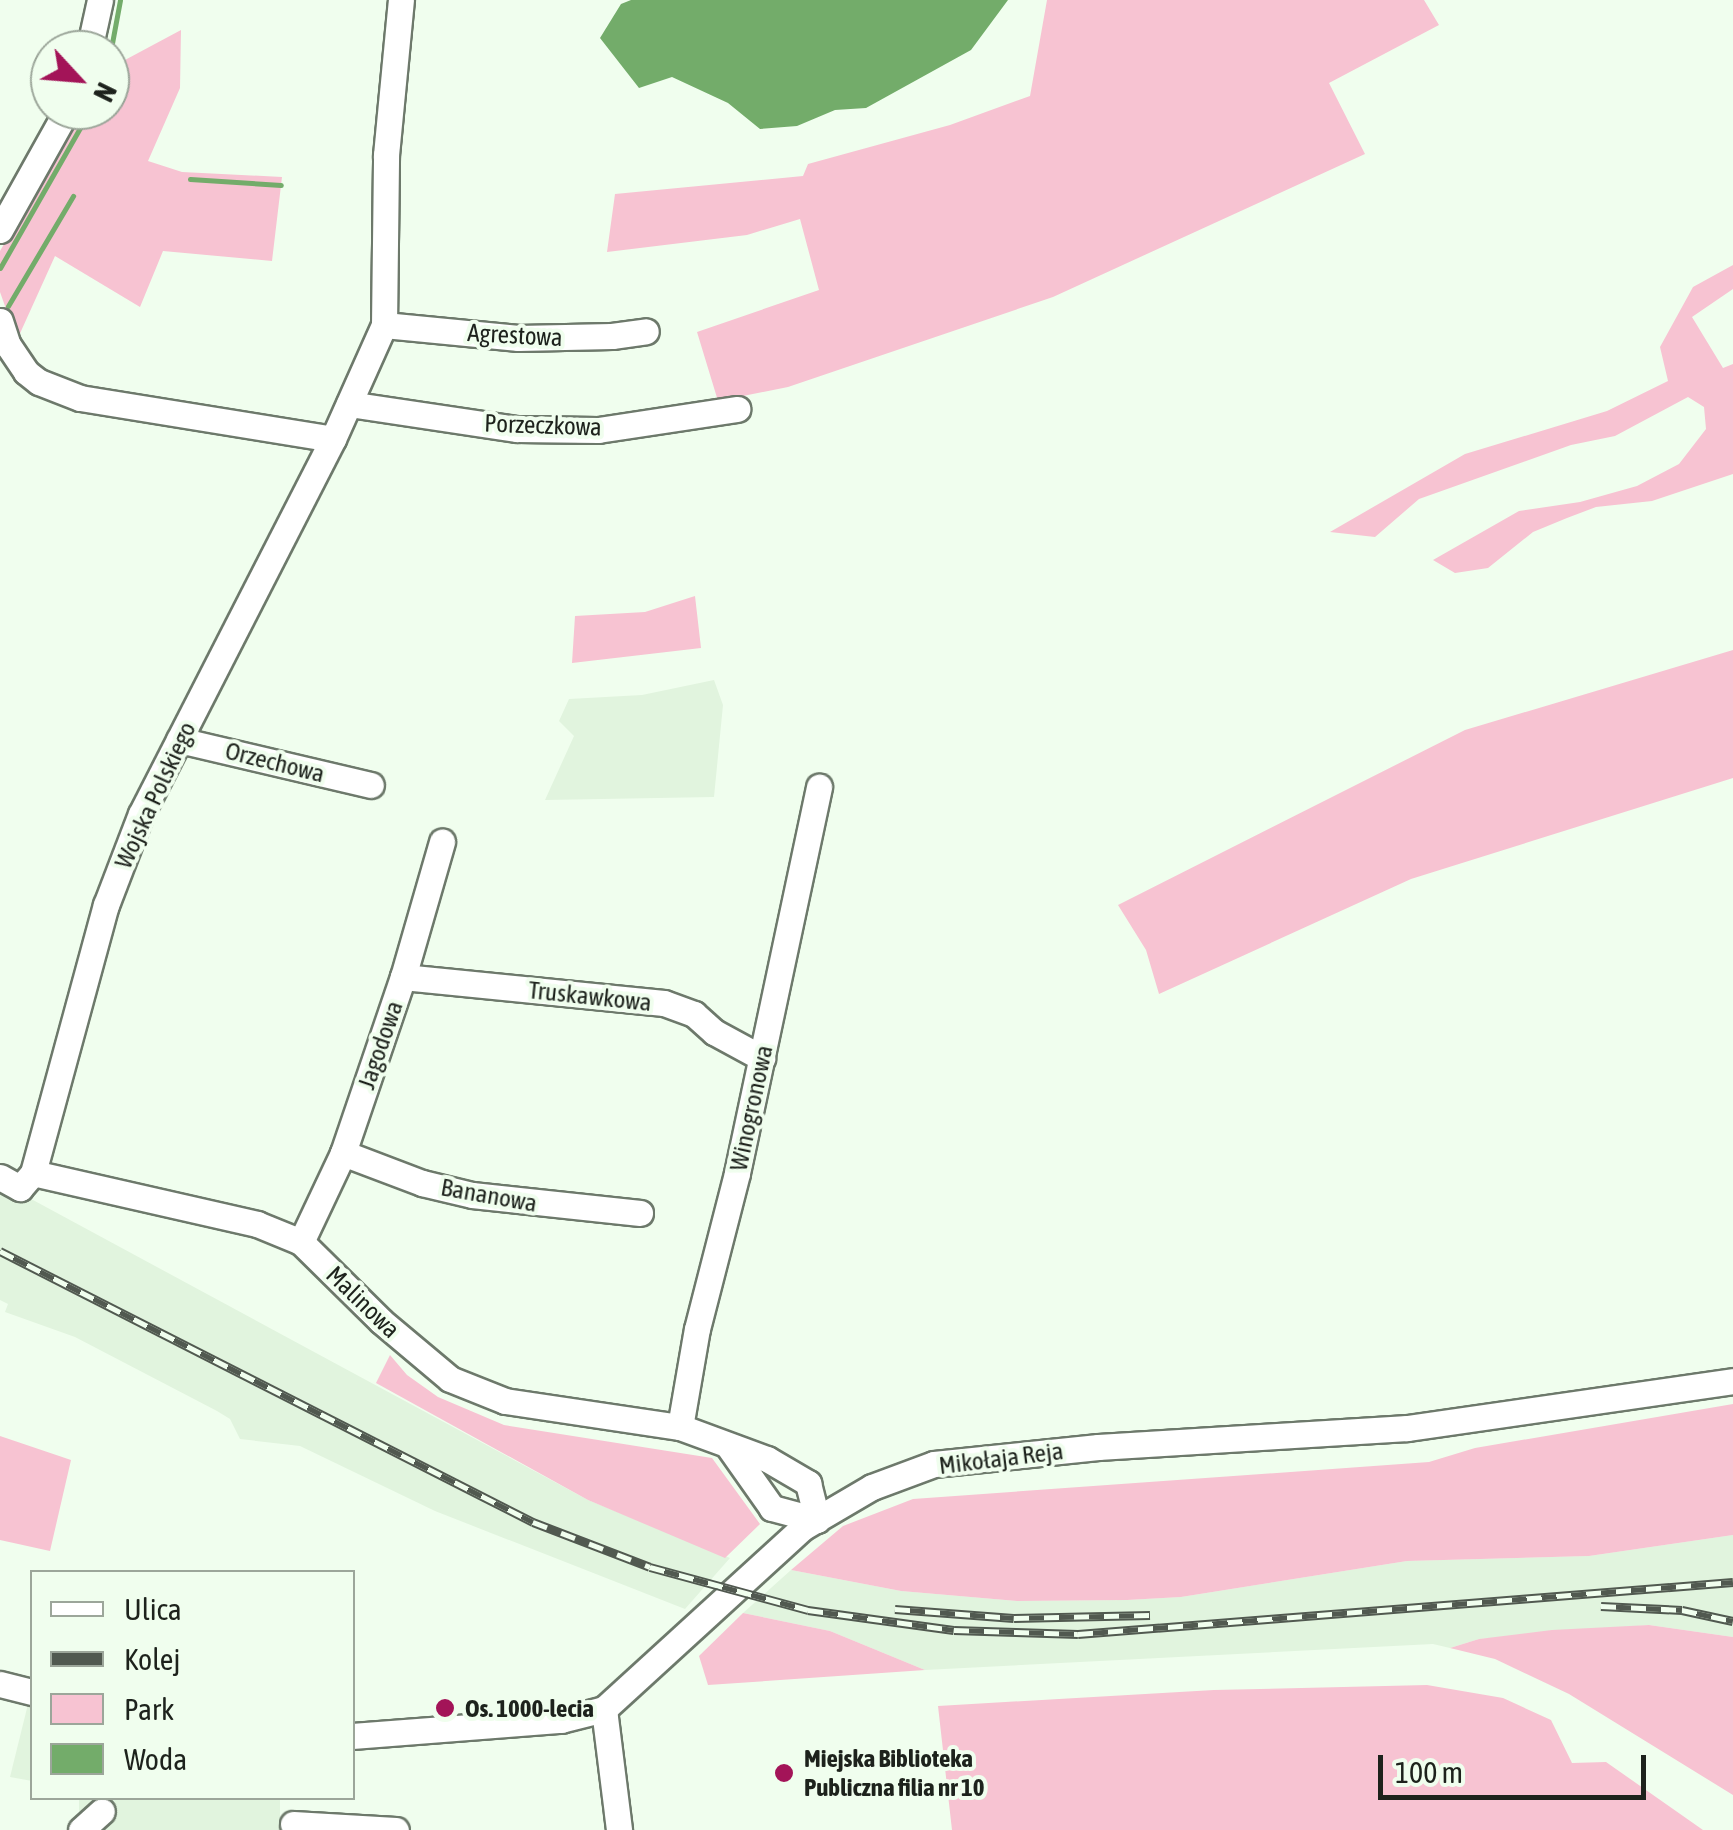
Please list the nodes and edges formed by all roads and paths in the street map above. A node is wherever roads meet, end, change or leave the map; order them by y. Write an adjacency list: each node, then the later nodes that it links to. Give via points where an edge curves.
1 (100, 0): 3 (street)
2 (400, 0): 8 (street, Wojska Polskiego, via 386,156)
3 (93, 30)
4 (55, 130): 5 (street)
5 (7, 201): 6 (street)
6 (0, 230)
7 (0, 321): 12 (street, via 26,372 80,398)
8 (384, 325): 9 (street, Agrestowa, via 518,338); 10 (street, Wojska Polskiego)
9 (646, 331)
10 (349, 404): 11 (street, Porzeczkowa, via 517,430 598,430); 12 (street, Wojska Polskiego)
11 (737, 409)
12 (333, 439): 13 (street, Wojska Polskiego)
13 (180, 740): 14 (street, Orzechowa); 20 (street, Wojska Polskiego, via 106,905)
14 (370, 786)
15 (818, 787): 18 (street, Winogronowa)
16 (442, 842): 17 (street, Jagodowa)
17 (403, 977): 18 (street, Truskawkowa, via 664,1003 694,1014); 19 (street, Jagodowa)
18 (762, 1058): 25 (street, Winogronowa)
19 (343, 1153): 22 (street, Bananowa, via 472,1195); 23 (street, Jagodowa)
20 (33, 1174): 21 (street, Malinowa, via 20,1188); 23 (street, Malinowa, via 257,1224)
21 (0, 1178)
22 (640, 1214)
23 (301, 1242): 25 (street, Malinowa, via 419,1356 461,1385 526,1406)
24 (1733, 1381): 28 (street, Mikołaja Reja, via 1440,1425 934,1464)
25 (680, 1427): 26 (street, Malinowa)
26 (729, 1448): 27 (street, Malinowa, via 767,1458); 29 (street)
27 (808, 1483): 28 (street); 30 (street)
28 (872, 1487): 30 (street, Mikołaja Reja)
29 (772, 1508): 30 (street); 31 (street)
30 (817, 1520): 31 (street, Mikołaja Reja)
31 (773, 1550): 34 (street, Mikołaja Reja)
32 (0, 1684): 33 (street)
33 (30, 1692)
34 (604, 1708): 35 (street, Mikołaja Reja, via 561,1720); 41 (street)
35 (355, 1736)
36 (294, 1800): 38 (street)
37 (102, 1811): 39 (street)
38 (292, 1827): 40 (street)
39 (81, 1830)
40 (396, 1830)
41 (619, 1830)

